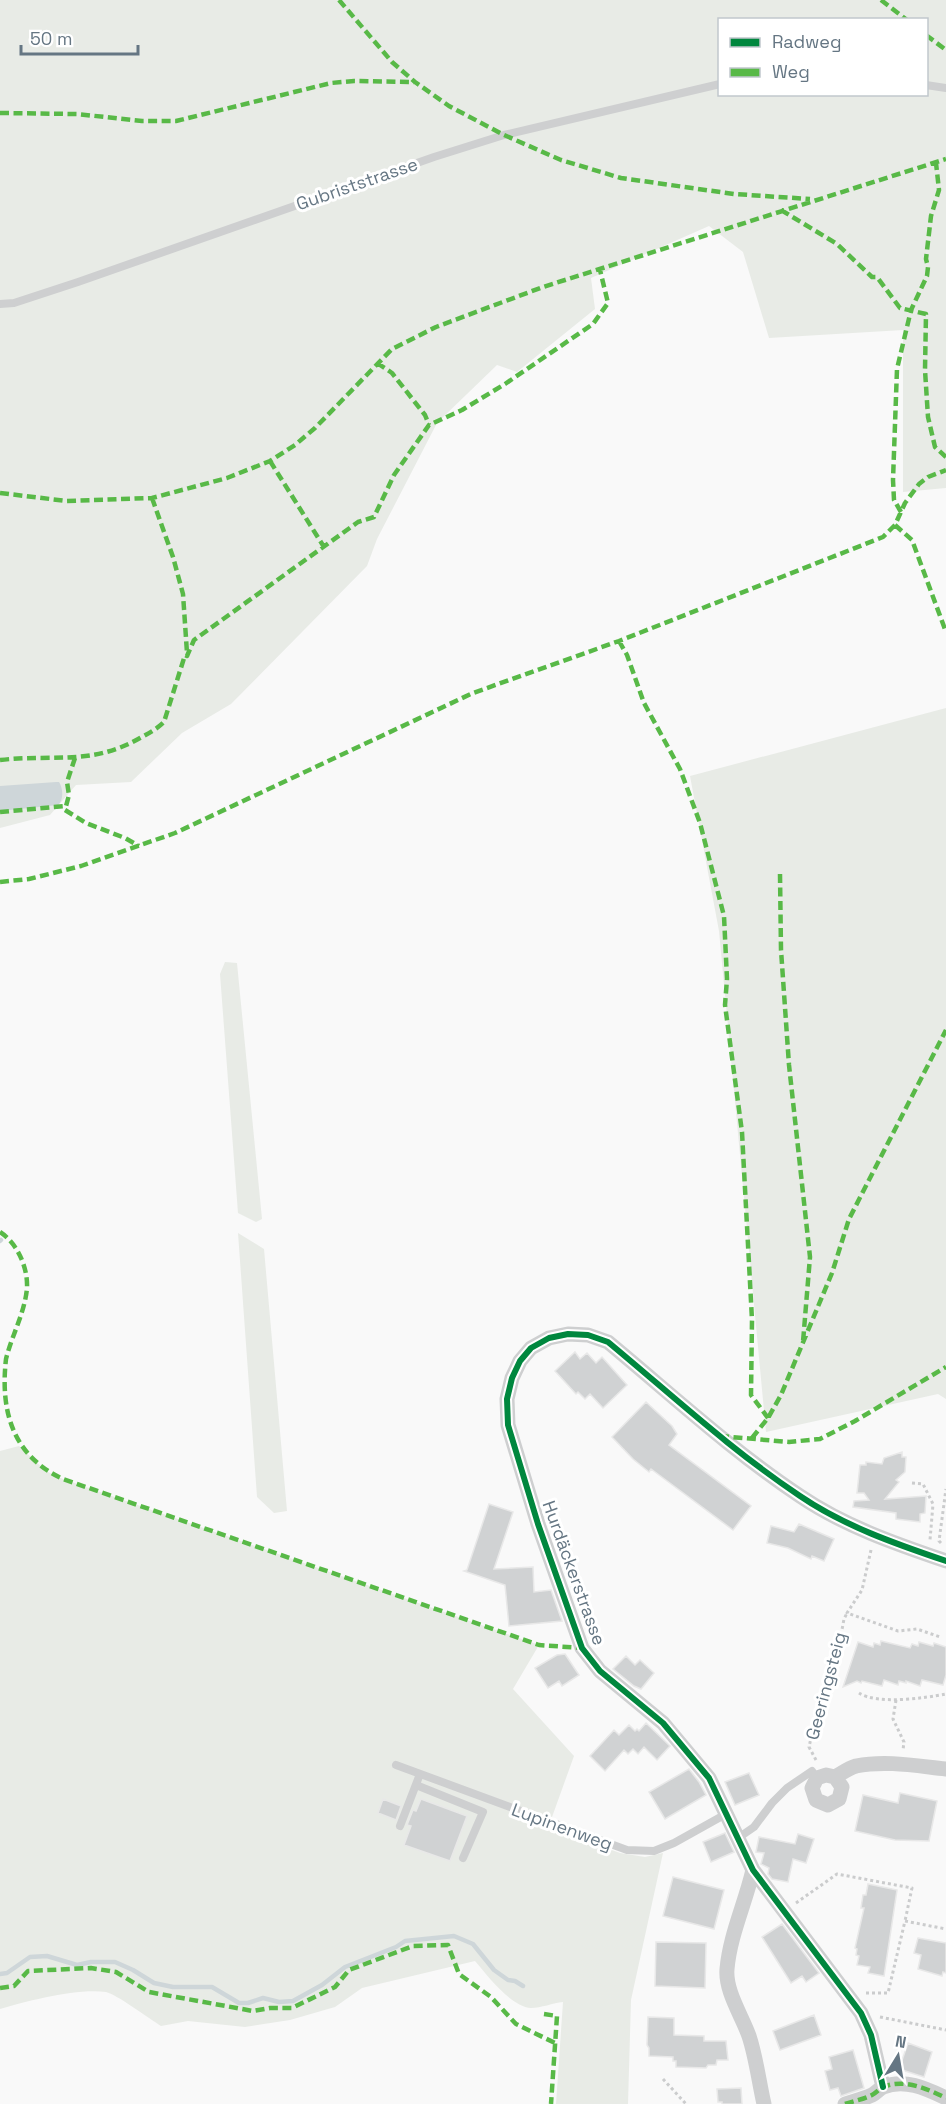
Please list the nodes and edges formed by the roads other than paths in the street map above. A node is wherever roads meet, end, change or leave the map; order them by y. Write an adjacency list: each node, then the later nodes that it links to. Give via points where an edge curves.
1 (718, 84): 4 (lane, Gubriststrasse, via 504,135 78,282)
2 (928, 85): 3 (lane)
3 (946, 88)
4 (0, 304)
5 (946, 1561): 12 (street, Hurdäckerstrasse, via 847,1523 802,1497 717,1436 608,1342 588,1335 567,1334 531,1348 512,1378 507,1399 508,1425 582,1648 600,1671 647,1708 682,1743 709,1778)
6 (396, 1765): 8 (lane, Lupinenweg)
7 (946, 1769): 10 (street, via 876,1763 854,1767)
8 (420, 1774): 11 (lane); 12 (lane, Lupinenweg, via 627,1850 654,1851)
9 (814, 1774): 10 (street); 10 (street, via 813,1795 828,1805 842,1794); 14 (lane, via 787,1788 754,1827)
10 (835, 1777)
11 (416, 1785): 13 (lane); 15 (lane, via 483,1812)
12 (726, 1814): 14 (street, Hurdäckerstrasse)
13 (400, 1826)
14 (738, 1838): 16 (street, Hurdäckerstrasse)
15 (464, 1858)
16 (753, 1870): 17 (street, Hurdäckerstrasse, via 861,2013 871,2035); 19 (street, via 736,1923 727,1972 749,2037)
17 (883, 2087): 18 (street, via 912,2084); 20 (street)
18 (946, 2098)
19 (764, 2104)
20 (845, 2104)

